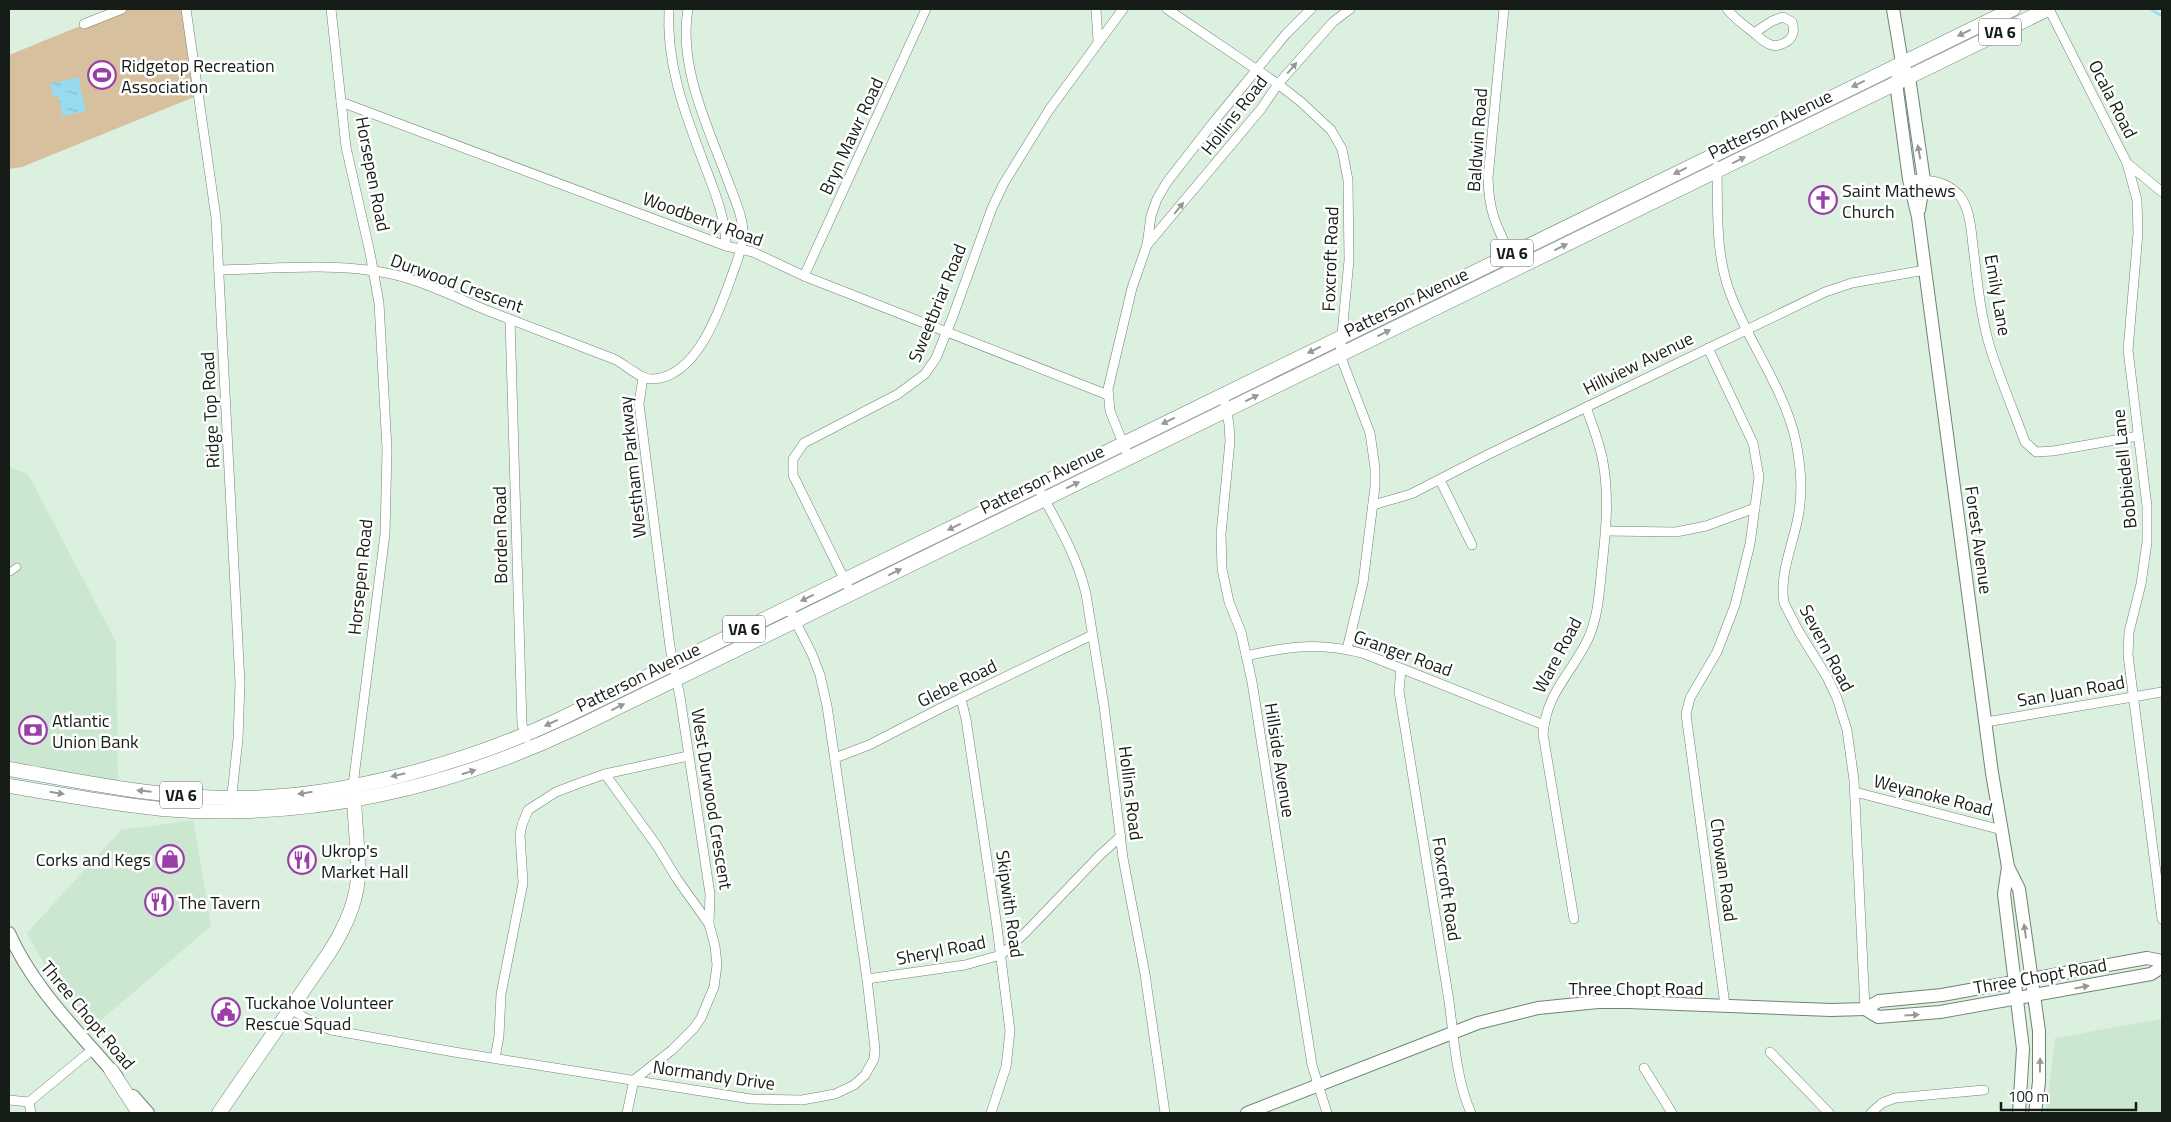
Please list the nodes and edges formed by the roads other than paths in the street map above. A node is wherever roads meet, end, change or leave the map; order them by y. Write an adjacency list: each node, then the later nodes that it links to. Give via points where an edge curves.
1 (122, 9): 17 (street)
2 (186, 9): 38 (street, Ridge Top Road, via 210,169)
3 (331, 9): 25 (street, Horsepen Road)
4 (669, 9): 34 (street, via 668,37 673,72 725,221)
5 (688, 9): 35 (street, Westham Parkway, via 686,45 693,81 737,207 743,234)
6 (926, 9): 41 (street, Bryn Mawr Road)
7 (1096, 9): 19 (street)
8 (1123, 9): 19 (street, Sweetbriar Road)
9 (1167, 9): 21 (street, Foxcroft Road)
10 (1311, 9): 21 (street, Hollins Road)
11 (1350, 9): 24 (street, Hollins Road, one-way to 11, via 1333,22)
12 (1504, 9): 36 (street, Baldwin Road, via 1488,185 1493,218)
13 (1727, 9): 18 (street)
14 (1894, 9): 20 (main road, Forest Avenue)
15 (2013, 9): 20 (main road, Patterson Avenue / VA 6, one-way to 20)
16 (2048, 9): 22 (main road, Patterson Avenue / VA 6); 27 (street, Ocala Road)
17 (84, 24)
18 (1754, 33)
19 (1098, 41): 44 (street, Sweetbriar Road, via 1049,110 1004,183)
20 (1902, 63): 22 (main road, Forest Avenue); 23 (main road, Forest Avenue); 26 (main road, Patterson Avenue / VA 6, one-way to 26)
21 (1257, 70): 24 (street, Foxcroft Road); 33 (street, Hollins Road, via 1164,188 1152,216)
22 (1909, 77): 23 (main road, Patterson Avenue / VA 6); 30 (main road, Forest Avenue, one-way to 22)
23 (1896, 83): 28 (main road, Patterson Avenue / VA 6, one-way to 23); 29 (main road, Forest Avenue)
24 (1278, 84): 33 (street, Hollins Road, one-way to 24, via 1261,109); 45 (street, Foxcroft Road, via 1316,115 1342,149 1348,180 1349,220)
25 (341, 102): 34 (street, Woodberry Road); 39 (street, Horsepen Road, via 346,147)
26 (1716, 154): 28 (street, Severn Road); 36 (main road, Patterson Avenue / VA 6, one-way to 36)
27 (2127, 163): 31 (street, Ocala Road); 53 (street, Bobbiedell Lane, via 2137,200 2138,233 2128,350)
28 (1717, 171): 37 (main road, Patterson Avenue / VA 6, one-way to 28); 43 (street, Severn Road, via 1719,246 1729,290)
29 (1909, 179): 30 (street, Emily Lane); 32 (main road, Forest Avenue)
30 (1924, 180): 32 (main road, Forest Avenue); 53 (street, Emily Lane, via 1949,186 1966,206 1983,320 2024,442 2036,452)
31 (2162, 192)
32 (1918, 218): 40 (main road, Forest Avenue)
33 (1147, 245): 49 (street, Hollins Road, via 1132,288)
34 (726, 246): 35 (street, Woodberry Road)
35 (741, 250): 41 (street, Woodberry Road, via 753,252); 48 (street, Westham Parkway, via 722,304 702,344 672,372 651,379)
36 (1510, 254): 37 (street, Baldwin Road); 45 (main road, Patterson Avenue / VA 6)
37 (1517, 268): 47 (main road, Patterson Avenue / VA 6, one-way to 37)
38 (219, 270): 39 (street, Durwood Crescent); 90 (street, Ridge Top Road, via 240,683)
39 (373, 270): 42 (street, Durwood Crescent, via 411,280); 86 (street, Horsepen Road, via 379,312 387,492)
40 (1925, 270): 43 (street, Hillview Avenue, via 1842,286); 78 (main road, Forest Avenue)
41 (804, 276): 44 (street, Woodberry Road)
42 (510, 319): 48 (street, Durwood Crescent, via 617,360); 80 (street, Borden Road, via 518,635)
43 (1746, 329): 46 (street, Hillview Avenue); 88 (street, Severn Road, via 1790,420 1800,468 1800,502 1783,586 1784,603 1840,706 1851,750)
44 (947, 332): 49 (street, Woodberry Road); 65 (street, Sweetbriar Road, via 936,358 914,384 804,443 793,459 793,475)
45 (1342, 337): 47 (street, Foxcroft Road); 50 (main road, Patterson Avenue / VA 6, one-way to 50)
46 (1708, 348): 51 (street, Hillview Avenue); 60 (street, Chowan Road, via 1753,443 1759,477)
47 (1340, 355): 52 (main road, Patterson Avenue / VA 6, one-way to 47); 59 (street, Foxcroft Road, via 1370,433 1375,468)
48 (642, 377): 72 (street, Westham Parkway, via 639,404)
49 (1108, 395): 54 (street, Hollins Road, via 1110,410)
50 (1223, 395): 52 (street, Hillside Avenue); 54 (main road, Patterson Avenue / VA 6, one-way to 54)
51 (1586, 407): 56 (street, Hillview Avenue); 61 (street, Ware Road, via 1603,460)
52 (1226, 411): 55 (main road, Patterson Avenue / VA 6); 71 (street, Hillside Avenue, via 1230,441 1221,559 1226,591)
53 (2138, 436): 76 (street, Bobbiedell Lane, via 2147,506 2147,542 2129,632)
54 (1123, 443): 55 (street, Hollins Road); 57 (main road, Patterson Avenue / VA 6)
55 (1129, 458): 58 (main road, Patterson Avenue / VA 6, one-way to 55)
56 (1440, 480): 59 (street, Hillview Avenue, via 1411,494); 62 (street)
57 (1037, 486): 58 (street, Hollins Road); 65 (main road, Patterson Avenue / VA 6, one-way to 65)
58 (1044, 500): 66 (main road, Patterson Avenue / VA 6, one-way to 58); 69 (street, Hollins Road, via 1072,550 1082,576)
59 (1373, 505): 70 (street, Foxcroft Road, via 1363,582)
60 (1755, 508): 61 (street, via 1706,526 1676,532); 106 (street, Chowan Road, via 1744,571 1726,633 1687,707 1686,724)
61 (1606, 531): 79 (street, Ware Road, via 1595,620 1583,648 1550,700)
62 (1472, 545)
63 (17, 567): 64 (street)
64 (10, 572)
65 (844, 580): 66 (street, Sweetbriar Road); 67 (main road, Patterson Avenue / VA 6, one-way to 67)
66 (851, 593): 68 (main road, Patterson Avenue / VA 6)
67 (788, 607): 68 (street, Normandy Drive); 72 (main road, Patterson Avenue / VA 6)
68 (796, 620): 74 (main road, Patterson Avenue / VA 6); 83 (street, Normandy Drive, via 820,676)
69 (1092, 635): 77 (street, Glebe Road); 92 (street, Hollins Road)
70 (1347, 649): 71 (street, Granger Road, via 1298,646); 73 (street, Granger Road)
71 (1246, 656): 116 (street, Hillside Avenue)
72 (674, 664): 74 (street, Westham Parkway); 80 (main road, Patterson Avenue / VA 6, one-way to 80)
73 (1401, 669): 79 (street, Granger Road); 109 (street, Foxcroft Road, via 1399,691)
74 (677, 678): 81 (main road, Patterson Avenue / VA 6, one-way to 74); 82 (street, West Durwood Crescent)
75 (2162, 692): 76 (street, San Juan Road)
76 (2133, 697): 78 (street, San Juan Road); 95 (street, Bobbiedell Lane)
77 (961, 699): 83 (street, Glebe Road, via 869,745); 98 (street, Skipwith Road)
78 (1986, 722): 91 (main road, Forest Avenue)
79 (1544, 725): 94 (street, Ware Road, via 1544,746)
80 (525, 735): 81 (street, Borden Road); 86 (main road, Patterson Avenue / VA 6, one-way to 86, via 455,760)
81 (529, 750): 89 (main road, Patterson Avenue / VA 6, one-way to 81, via 442,780)
82 (688, 756): 85 (street); 96 (street, West Durwood Crescent, via 710,894)
83 (834, 758): 101 (street, Normandy Drive)
84 (9, 769): 90 (main road, Patterson Avenue / VA 6, one-way to 84)
85 (604, 774): 96 (street, West Durwood Crescent); 112 (street, via 556,792 528,810 525,816 520,836 523,883 502,994)
86 (354, 785): 89 (main road, Horsepen Road); 90 (main road, Patterson Avenue / VA 6, one-way to 90)
87 (9, 786): 90 (main road, Patterson Avenue / VA 6, one-way to 90, via 180,810)
88 (1855, 792): 91 (street, Weyanoke Road); 108 (street, Severn Road)
89 (354, 800): 90 (main road, Patterson Avenue / VA 6, via 308,806); 107 (main road, Horsepen Road, via 359,870 354,902 337,941)
90 (231, 805)
91 (2002, 830): 93 (main road, Forest Avenue)
92 (1121, 836): 98 (street, Sheryl Road); 126 (street, Hollins Road)
93 (2008, 867): 102 (main road, Forest Avenue, one-way to 93, via 2019,890); 103 (main road, Forest Avenue, via 2004,894)
94 (1574, 919)
95 (2162, 919)
96 (709, 924): 115 (street, West Durwood Crescent, via 717,965 706,1011 694,1028)
97 (9, 934): 110 (main road, Three Chopt Road, via 32,976)
98 (1001, 955): 101 (street, Sheryl Road, via 965,965); 125 (street, Skipwith Road, via 1010,1031 1009,1049)
99 (2162, 961): 102 (main road, Three Chopt Road, via 2147,958)
100 (2162, 967): 104 (main road, Three Chopt Road, one-way to 100, via 2151,974)
101 (867, 979): 115 (street, Normandy Drive, via 874,1058 859,1080 842,1091 818,1098 778,1101)
102 (2031, 979): 103 (main road, Three Chopt Road); 104 (main road, Forest Avenue)
103 (2016, 982): 105 (main road, Forest Avenue); 108 (main road, Three Chopt Road, via 1942,995 1880,1001)
104 (2034, 996): 105 (main road, Three Chopt Road); 134 (main road, Forest Avenue, one-way to 104, via 2040,1051)
105 (2018, 998): 108 (main road, Three Chopt Road, one-way to 105, via 1878,1017 1911,1015); 133 (main road, Forest Avenue, via 2023,1048)
106 (1725, 1005): 108 (main road, Three Chopt Road); 109 (main road, Three Chopt Road, via 1568,1004 1508,1014)
107 (291, 1009): 112 (street, Normandy Drive, via 331,1030); 123 (main road, Horsepen Road)
108 (1865, 1009)
109 (1453, 1032): 116 (main road, Three Chopt Road); 129 (street, Foxcroft Road, via 1462,1086)
110 (94, 1049): 114 (main road, Three Chopt Road); 119 (street)
111 (1770, 1052): 131 (street)
112 (495, 1058): 115 (street, Normandy Drive)
113 (1644, 1068): 130 (street)
114 (111, 1070): 121 (main road); 122 (main road, Three Chopt Road)
115 (634, 1080): 124 (street)
116 (1318, 1086): 127 (main road, Three Chopt Road); 128 (street, Hillside Avenue)
117 (1984, 1090): 132 (street, via 1895,1098 1882,1103)
118 (9, 1100): 119 (street)
119 (29, 1102): 120 (street)
120 (31, 1113)
121 (139, 1113)
122 (148, 1113)
123 (219, 1113)
124 (627, 1113)
125 (991, 1113)
126 (1165, 1113)
127 (1247, 1113)
128 (1327, 1113)
129 (1471, 1113)
130 (1672, 1113)
131 (1829, 1113)
132 (1871, 1113)
133 (2019, 1113)
134 (2035, 1113)

